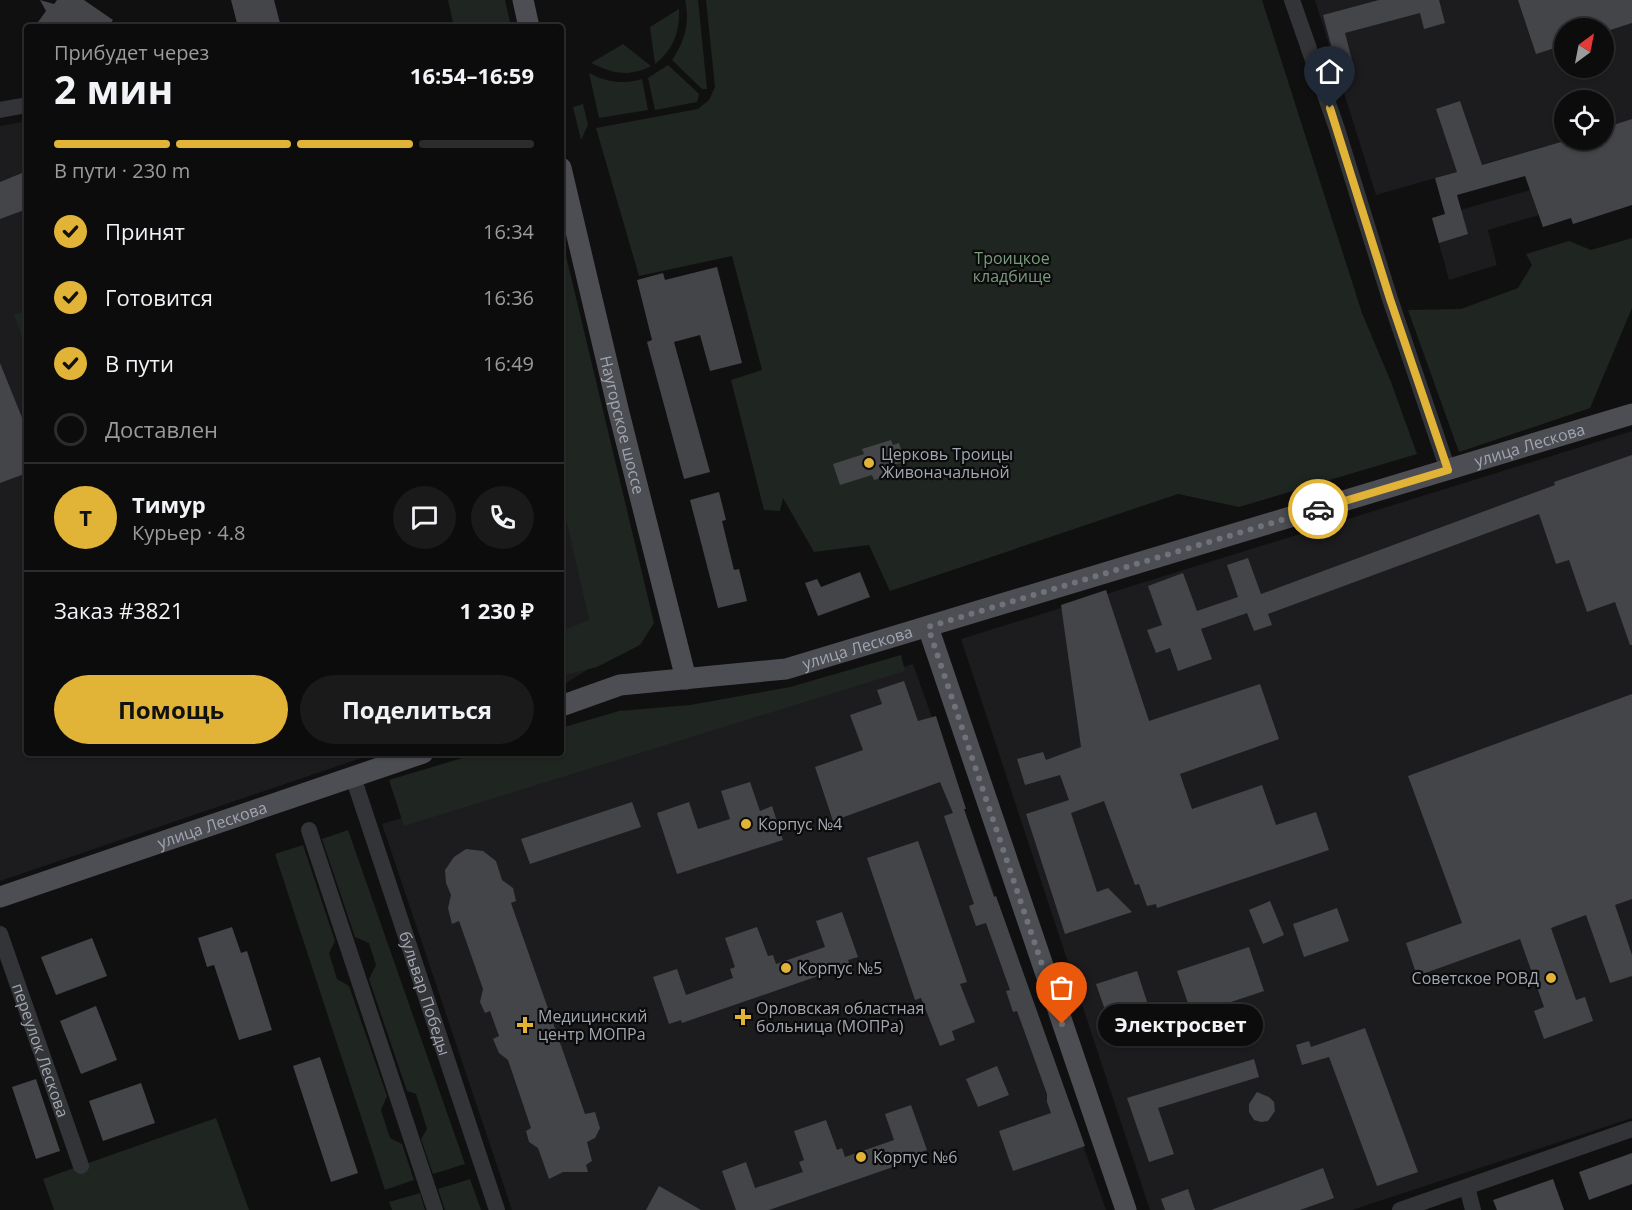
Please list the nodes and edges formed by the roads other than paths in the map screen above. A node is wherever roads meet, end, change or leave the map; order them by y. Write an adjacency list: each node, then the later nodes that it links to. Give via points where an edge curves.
1 (523, 0): 3 (main road)
2 (1292, 0): 8 (street)
3 (528, 24)
4 (24, 106): 5 (street)
5 (0, 110)
6 (564, 181): 10 (main road, Наугорское шоссе)
7 (1632, 414): 8 (main road, улица Лескова)
8 (1448, 470): 9 (main road, улица Лескова)
9 (928, 627): 10 (main road, улица Лескова, via 786,669); 22 (main road)
10 (686, 679): 11 (main road, улица Лескова, via 620,685)
11 (564, 705)
12 (414, 756): 13 (main road, улица Лескова)
13 (353, 777): 15 (main road, улица Лескова); 21 (street, бульвар Победы)
14 (309, 830): 20 (street)
15 (0, 897)
16 (0, 934): 18 (street, переулок Лескова)
17 (1632, 1129): 19 (street)
18 (81, 1166)
19 (1467, 1187): 23 (street); 24 (street)
20 (435, 1210)
21 (497, 1210)
22 (1126, 1210)
23 (1401, 1210)
24 (1473, 1210)

